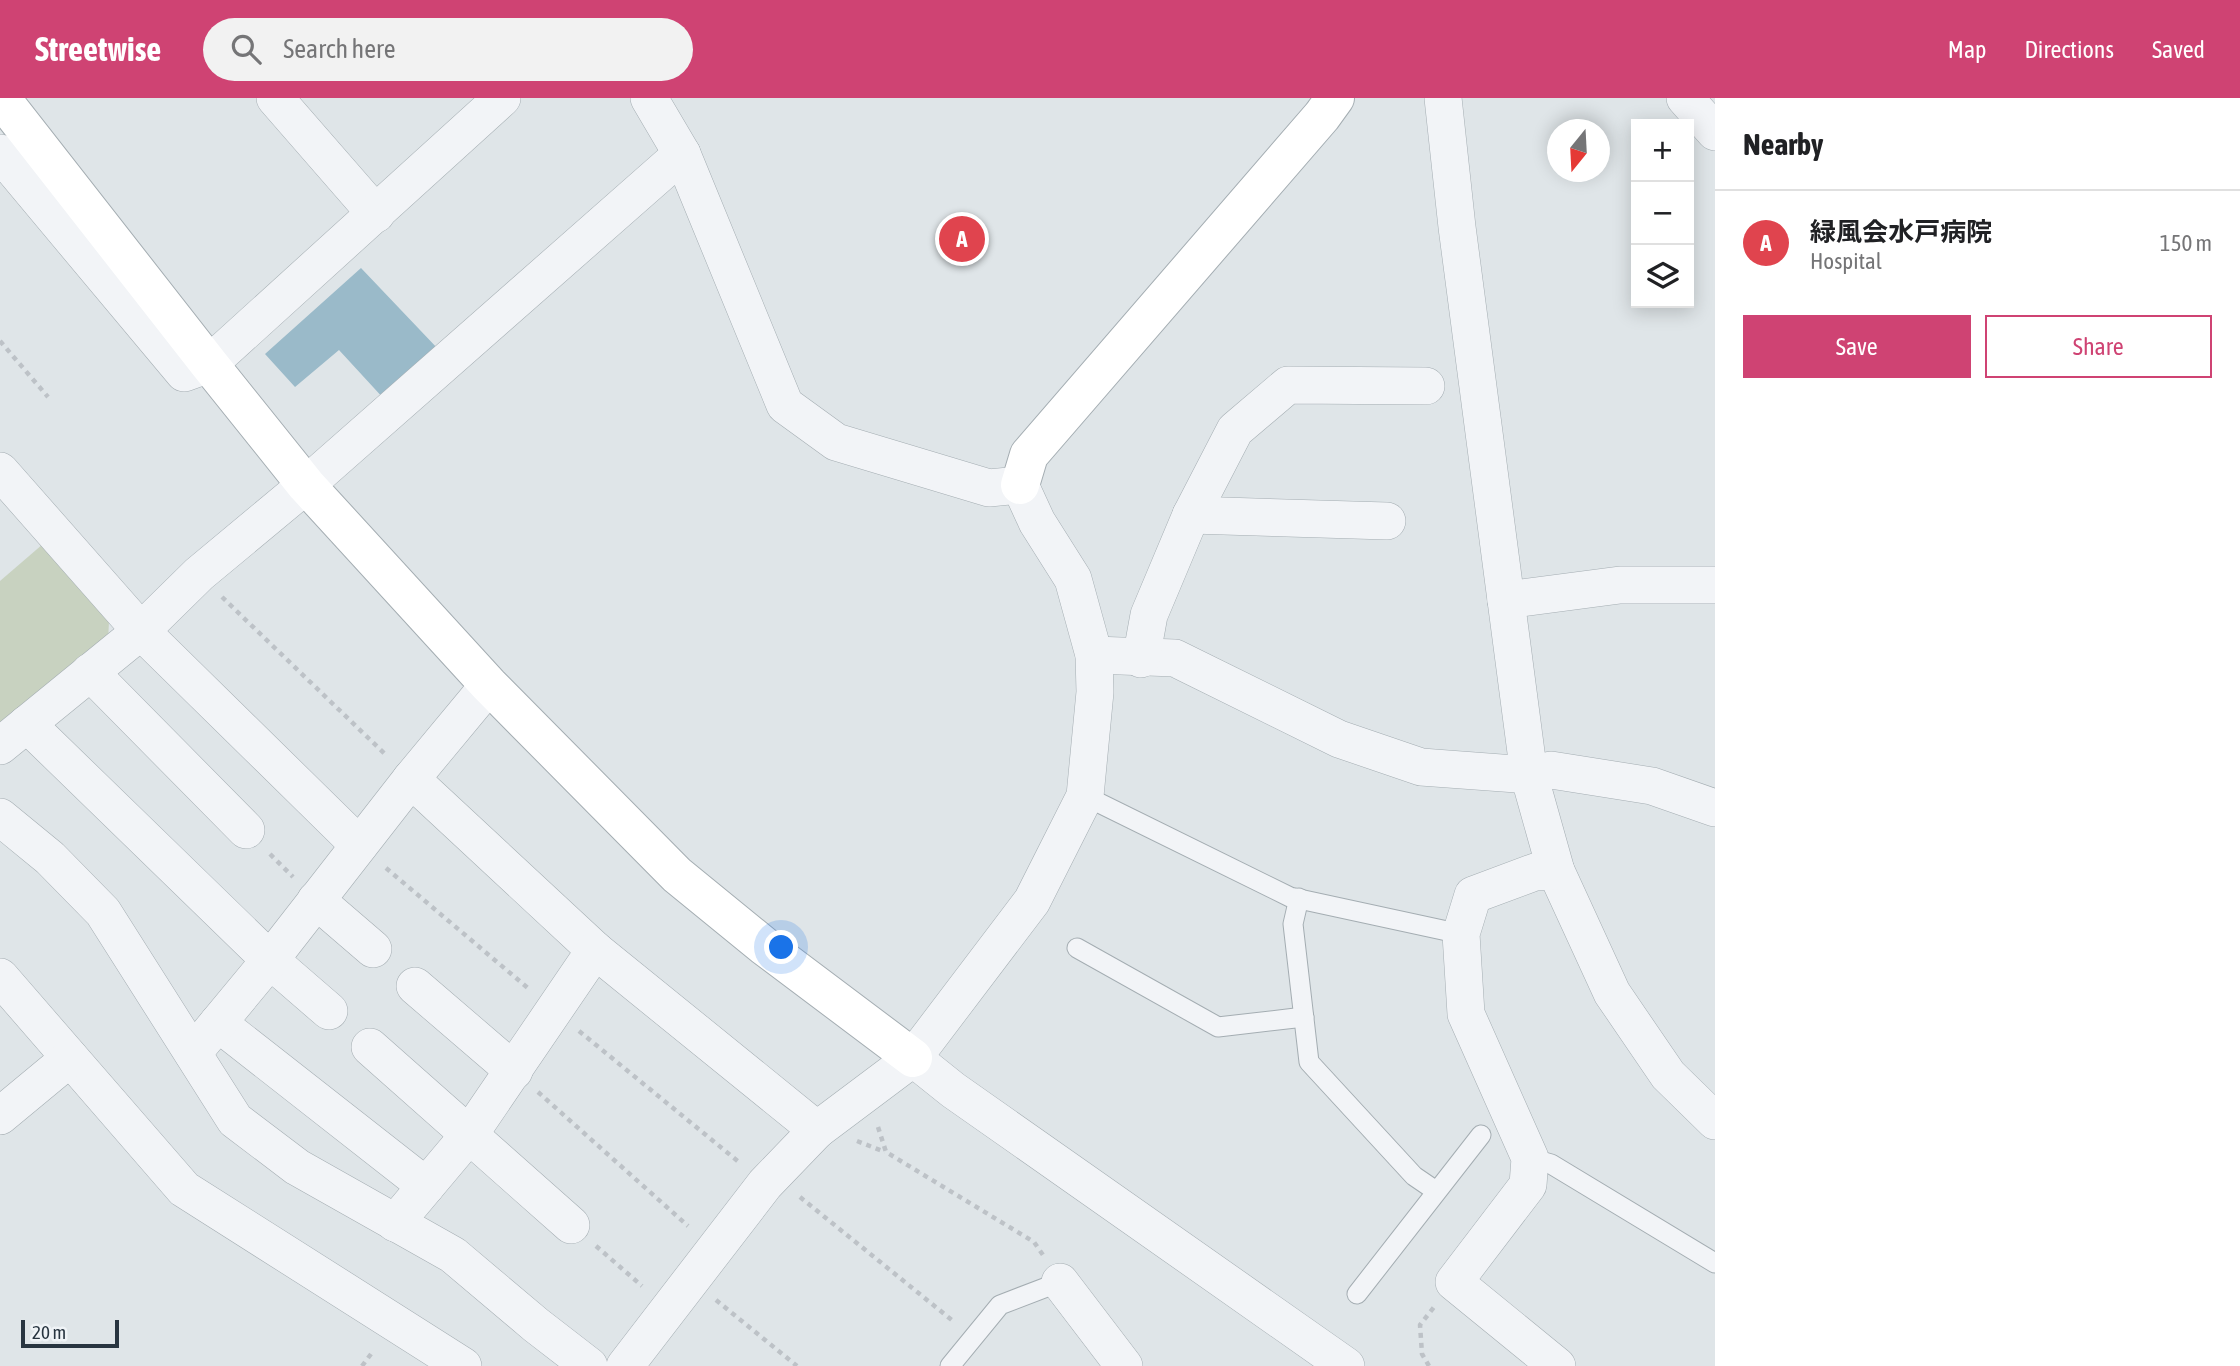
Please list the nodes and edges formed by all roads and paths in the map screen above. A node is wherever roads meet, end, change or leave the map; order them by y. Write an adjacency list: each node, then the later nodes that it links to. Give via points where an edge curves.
1 (1, 98): 13 (street)
2 (275, 98): 11 (street)
3 (502, 98): 11 (street)
4 (649, 98): 10 (street)
5 (1335, 98): 18 (street, via 1028,455)
6 (1443, 98): 23 (street)
7 (1685, 98): 8 (street)
8 (1715, 132)
9 (0, 153): 13 (street, via 184,373)
10 (682, 154): 17 (street); 18 (street, via 785,405 836,442 989,488)
11 (376, 214): 13 (street)
12 (0, 341): 15 (path)
13 (209, 365): 17 (street)
14 (1426, 386): 19 (street, via 1288,385 1235,430)
15 (48, 397)
16 (0, 471): 24 (street)
17 (306, 485): 21 (street); 28 (street)
18 (1020, 485): 25 (street, via 1073,579)
19 (1191, 515): 20 (street); 26 (street, via 1149,615)
20 (1387, 521)
21 (199, 574): 24 (street); 31 (path)
22 (1715, 585): 23 (street, via 1620,585)
23 (1506, 600): 30 (street)
24 (141, 631): 27 (street); 36 (street)
25 (1094, 656): 26 (street); 32 (street)
26 (1141, 659): 30 (street, via 1175,658 1339,739 1422,768)
27 (90, 672): 29 (street); 35 (street)
28 (489, 685): 31 (street); 53 (street, via 677,875)
29 (14, 735): 44 (street)
30 (1529, 775): 33 (street, via 1551,769 1652,786); 37 (street)
31 (411, 779): 36 (street); 43 (street)
32 (1085, 796): 38 (lane); 53 (street, via 1032,901)
33 (1715, 808)
34 (0, 817): 51 (street, via 50,858 103,912)
35 (246, 830): 39 (path)
36 (359, 845): 39 (street)
37 (1556, 871): 40 (street, via 1535,872 1473,895); 57 (street, via 1612,993 1668,1075)
38 (1299, 898): 40 (lane); 48 (lane, via 1293,924)
39 (316, 901): 42 (street); 44 (street)
40 (1461, 934): 61 (street, via 1466,1014)
41 (1077, 948): 48 (lane, via 1218,1027)
42 (373, 949)
43 (595, 950): 54 (street); 58 (street)
44 (270, 960): 47 (street); 49 (street)
45 (0, 978): 52 (street)
46 (415, 986): 54 (street)
47 (329, 1011)
48 (1304, 1017): 64 (lane, via 1309,1062 1414,1176)
49 (218, 1023): 51 (street); 63 (street)
50 (370, 1047): 59 (street)
51 (193, 1053): 65 (street, via 235,1120 297,1167)
52 (70, 1058): 56 (street); 75 (street, via 184,1189)
53 (913, 1058): 55 (street); 81 (street)
54 (514, 1071): 59 (street); 67 (path)
55 (874, 1087): 58 (street); 71 (path, via 873,1111 886,1152 1034,1242)
56 (0, 1116)
57 (1715, 1121)
58 (817, 1130): 62 (street)
59 (470, 1135): 63 (street); 66 (street)
60 (1481, 1135): 64 (lane)
61 (1530, 1158): 68 (lane, via 1551,1164); 70 (street, via 1528,1185)
62 (773, 1175): 67 (street); 74 (path)
63 (426, 1186): 65 (street)
64 (1436, 1191): 72 (lane)
65 (395, 1223): 76 (street, via 453,1255)
66 (571, 1225): 73 (path)
67 (715, 1250): 69 (street)
68 (1715, 1263)
69 (692, 1280): 73 (street); 78 (path)
70 (1454, 1282): 82 (path, via 1420,1325 1422,1354); 83 (street)
71 (1060, 1283): 74 (lane, via 1000,1305); 80 (street)
72 (1357, 1294)
73 (668, 1309): 77 (street)
74 (973, 1337): 79 (lane)
75 (463, 1366)
76 (589, 1366)
77 (625, 1366)
78 (797, 1366)
79 (950, 1366)
80 (1125, 1366)
81 (1346, 1366)
82 (1429, 1366)
83 (1557, 1366)

